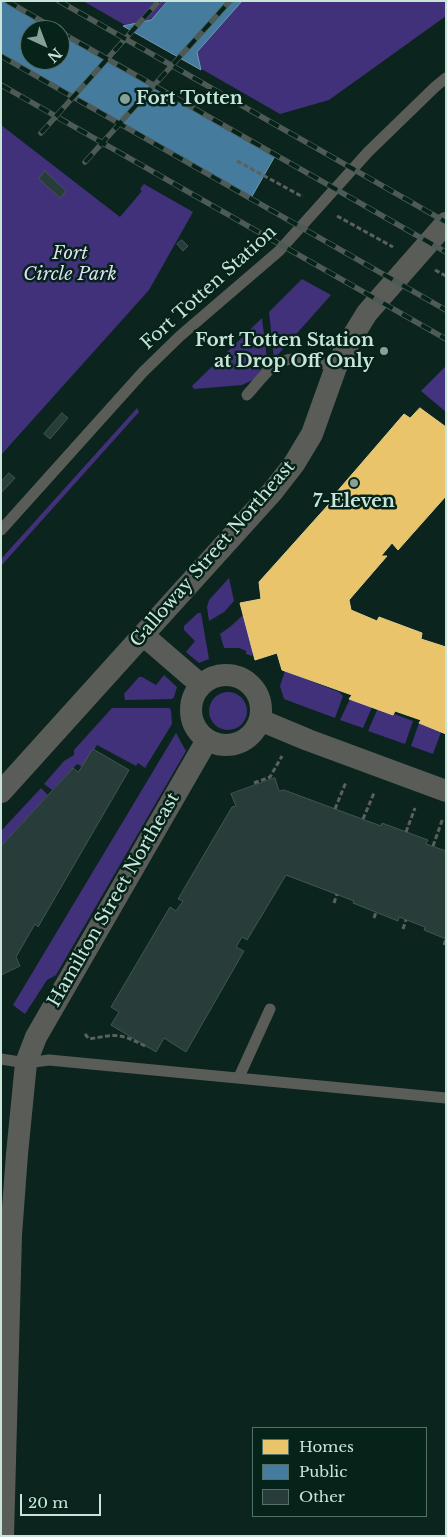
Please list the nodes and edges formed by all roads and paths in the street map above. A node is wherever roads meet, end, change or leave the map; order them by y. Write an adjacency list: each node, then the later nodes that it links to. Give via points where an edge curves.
1 (446, 78): 3 (lane, Fort Totten Station, via 368,152)
2 (237, 161): 3 (path)
3 (319, 206): 5 (path); 9 (lane, Fort Totten Station, via 273,256 142,372)
4 (446, 223): 5 (street, Galloway Street Northeast)
5 (415, 259): 6 (path); 7 (street, Galloway Street Northeast, via 367,313)
6 (446, 276)
7 (336, 367): 8 (lane, via 288,358 271,368); 10 (street, Galloway Street Northeast, via 312,434 294,464)
8 (247, 395)
9 (1, 530)
10 (143, 635): 11 (street); 18 (street, Galloway Street Northeast)
11 (201, 685): 12 (street, via 221,675 244,679 259,697); 13 (street, via 194,694 191,714 193,724)
12 (260, 720): 13 (street, via 255,730 238,743 217,744); 17 (street)
13 (207, 740): 38 (street, Hamilton Street Northeast, via 39,1031)
14 (284, 754): 16 (path, via 270,777)
15 (346, 782): 21 (path)
16 (254, 783)
17 (446, 791)
18 (1, 792)
19 (374, 793): 23 (path)
20 (415, 808): 24 (path)
21 (335, 809)
22 (443, 818): 25 (path)
23 (363, 819)
24 (406, 832)
25 (433, 846)
26 (337, 894): 27 (path)
27 (334, 903)
28 (376, 912): 29 (path)
29 (374, 918)
30 (406, 920): 31 (path)
31 (403, 929)
32 (446, 939): 33 (path)
33 (444, 945)
34 (270, 1009): 39 (lane)
35 (85, 1034): 36 (path, via 89,1039 125,1036)
36 (145, 1046)
37 (1, 1059): 38 (lane)
38 (26, 1063): 39 (lane, via 49,1060); 41 (street, Hamilton Street Northeast)
39 (239, 1077): 40 (lane)
40 (446, 1098)
41 (5, 1277): 42 (street, Hamilton Street Northeast)
42 (3, 1536)

